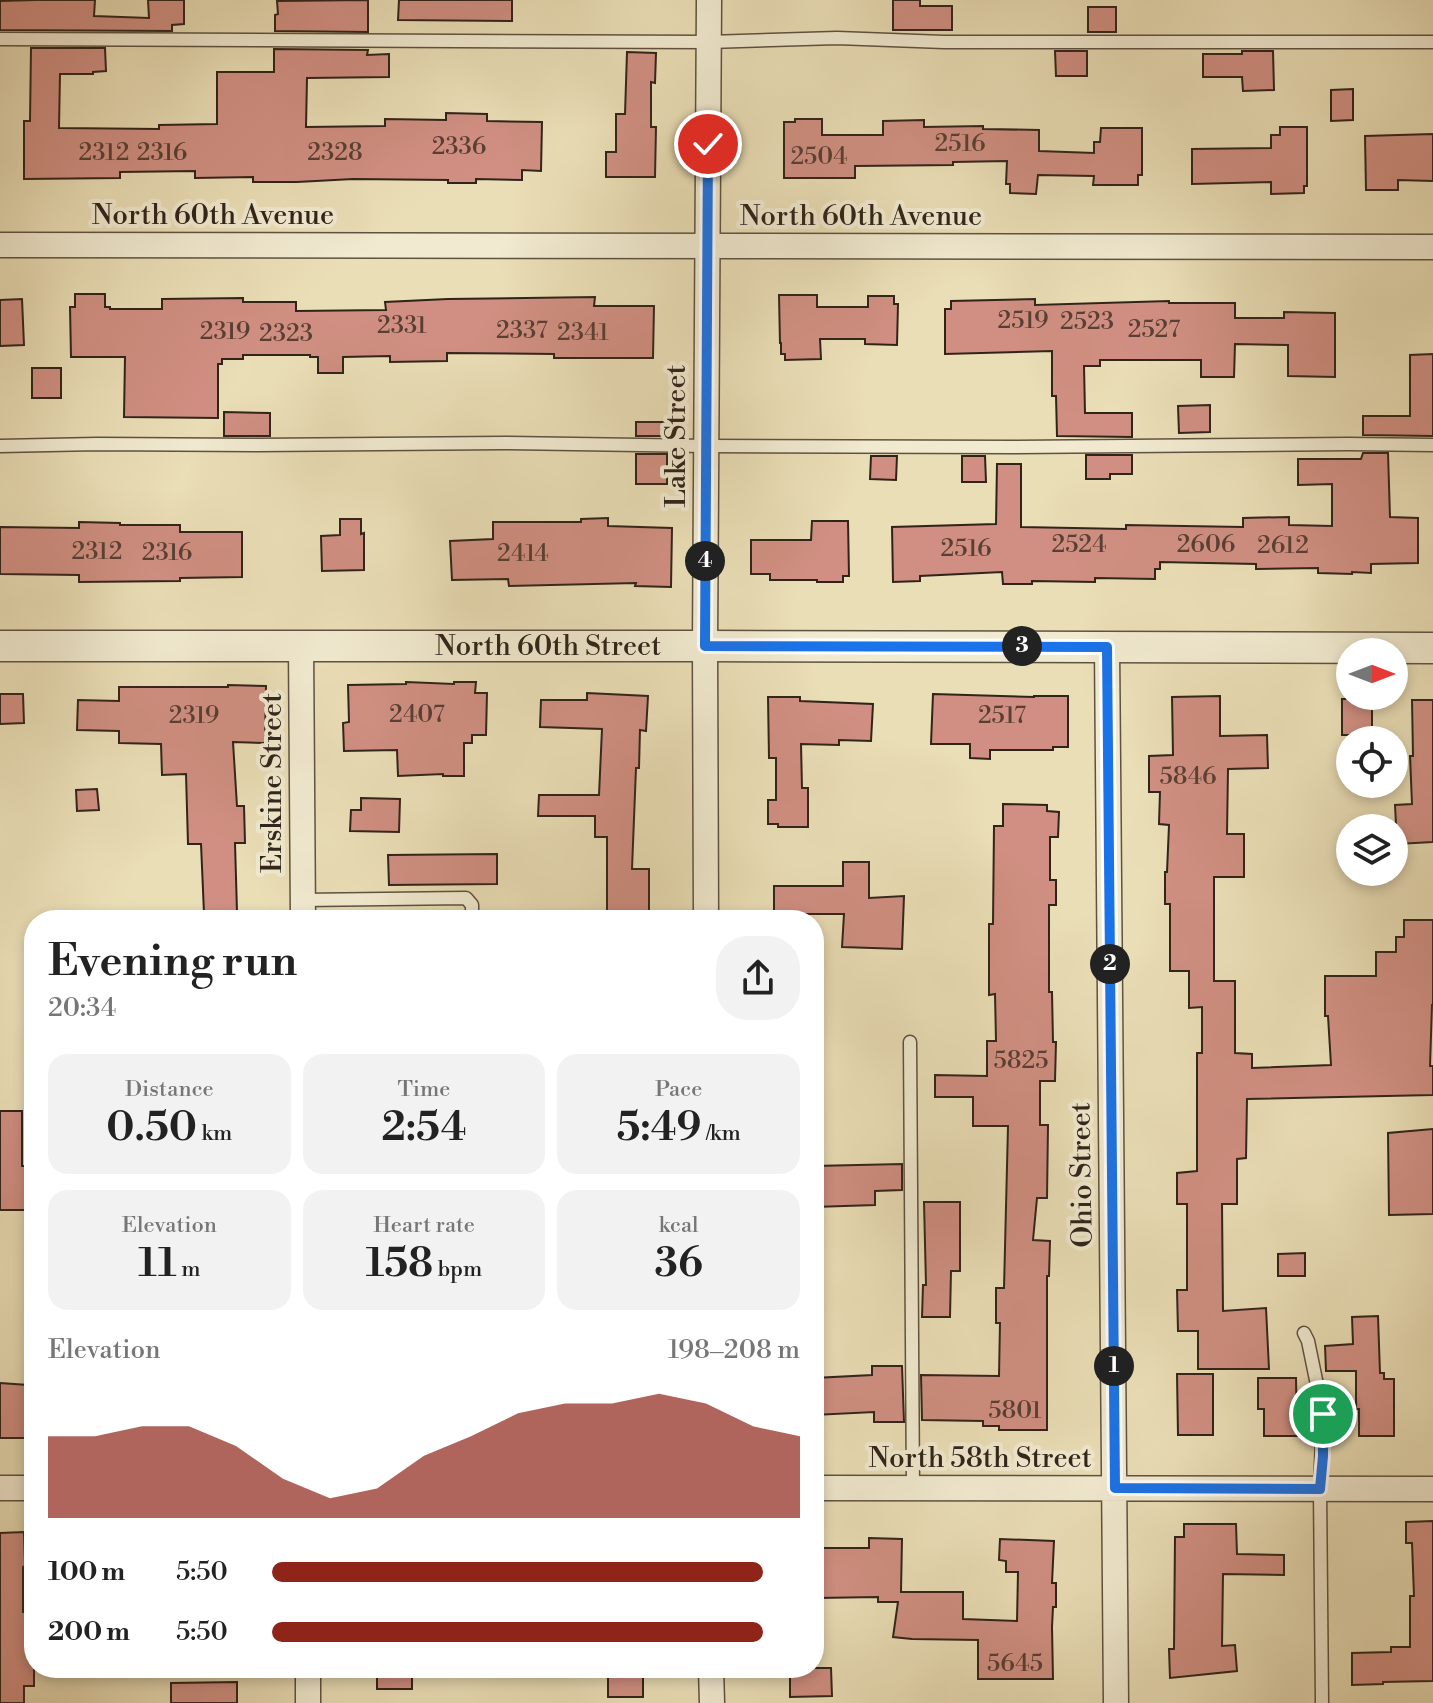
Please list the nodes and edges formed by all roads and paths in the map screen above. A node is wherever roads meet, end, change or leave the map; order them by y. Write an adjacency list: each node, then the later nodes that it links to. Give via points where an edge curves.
1 (709, 0): 3 (street, Lake Street)
2 (0, 39): 3 (lane)
3 (709, 42): 4 (lane); 6 (street, Lake Street)
4 (1433, 42)
5 (0, 245): 6 (street, North 60th Avenue)
6 (708, 246): 7 (street, North 60th Avenue); 10 (street, Lake Street)
7 (1433, 247)
8 (1433, 445): 10 (lane)
9 (0, 446): 10 (lane)
10 (706, 446): 13 (street, Lake Street)
11 (0, 646): 12 (street, North 60th Street)
12 (301, 646): 13 (street, North 60th Street); 16 (street, Erskine Street)
13 (705, 646): 14 (street, North 60th Street); 18 (street, Lake Street)
14 (1107, 647): 15 (street, North 60th Street); 25 (street, Ohio Street)
15 (1433, 648)
16 (303, 910): 17 (lane, via 466,898)
17 (472, 910)
18 (706, 910)
19 (910, 1042): 24 (lane)
20 (1304, 1333): 26 (lane, via 1323,1414)
21 (0, 1488): 22 (street)
22 (24, 1488)
23 (824, 1488): 24 (street, North 58th Street)
24 (913, 1488): 25 (street, North 58th Street)
25 (1115, 1488): 26 (street, North 58th Street); 32 (street, Ohio Street)
26 (1320, 1489): 27 (street, North 58th Street); 33 (lane)
27 (1433, 1489)
28 (308, 1678): 30 (street)
29 (711, 1678): 31 (street)
30 (308, 1703)
31 (712, 1703)
32 (1116, 1703)
33 (1322, 1703)

